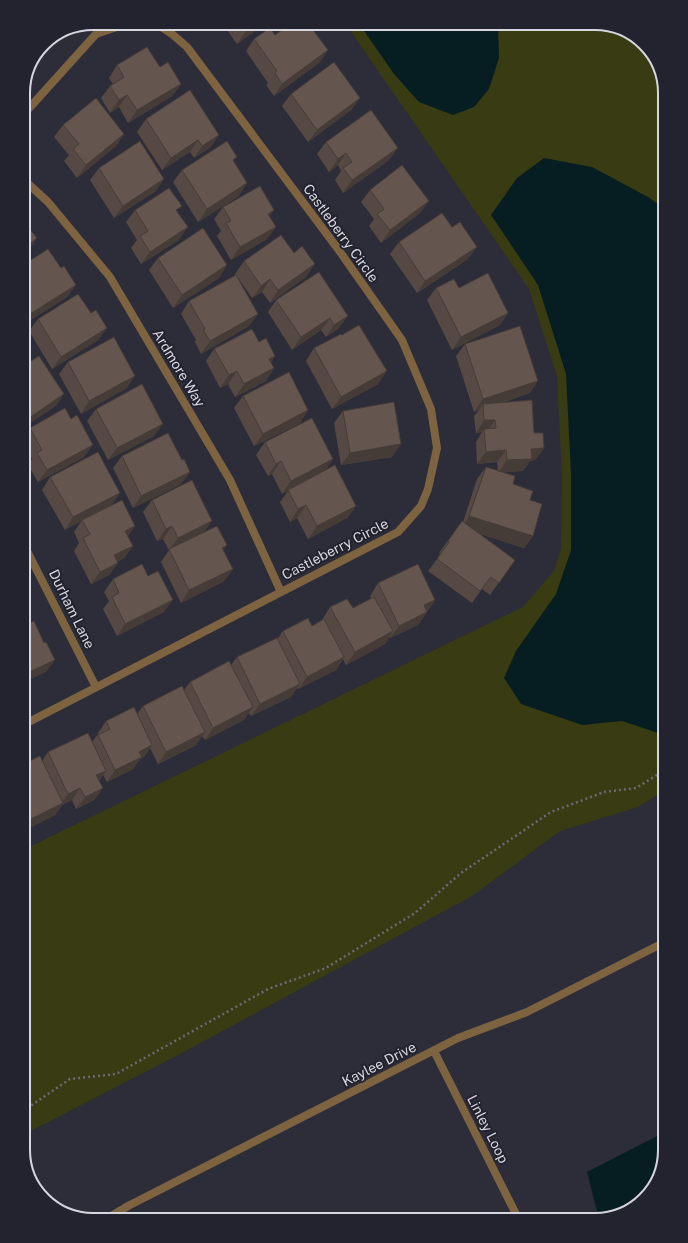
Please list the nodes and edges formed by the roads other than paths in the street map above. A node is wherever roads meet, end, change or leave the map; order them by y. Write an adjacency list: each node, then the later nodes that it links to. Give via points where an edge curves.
1 (108, 30): 3 (street, via 96,34)
2 (166, 30): 6 (street, Castleberry Circle, via 187,47 343,255 402,340 431,409 438,448 421,506 398,532)
3 (30, 107)
4 (30, 185): 6 (street, Ardmore Way, via 48,202 110,277 230,480)
5 (30, 557): 7 (street, Durham Lane)
6 (281, 592): 7 (street, Castleberry Circle)
7 (96, 687): 8 (street, Castleberry Circle)
8 (30, 721)
9 (658, 946): 10 (street, Kaylee Drive, via 527,1012 458,1038)
10 (434, 1051): 11 (street, Kaylee Drive); 12 (street, Linley Loop)
11 (116, 1213)
12 (515, 1213)

